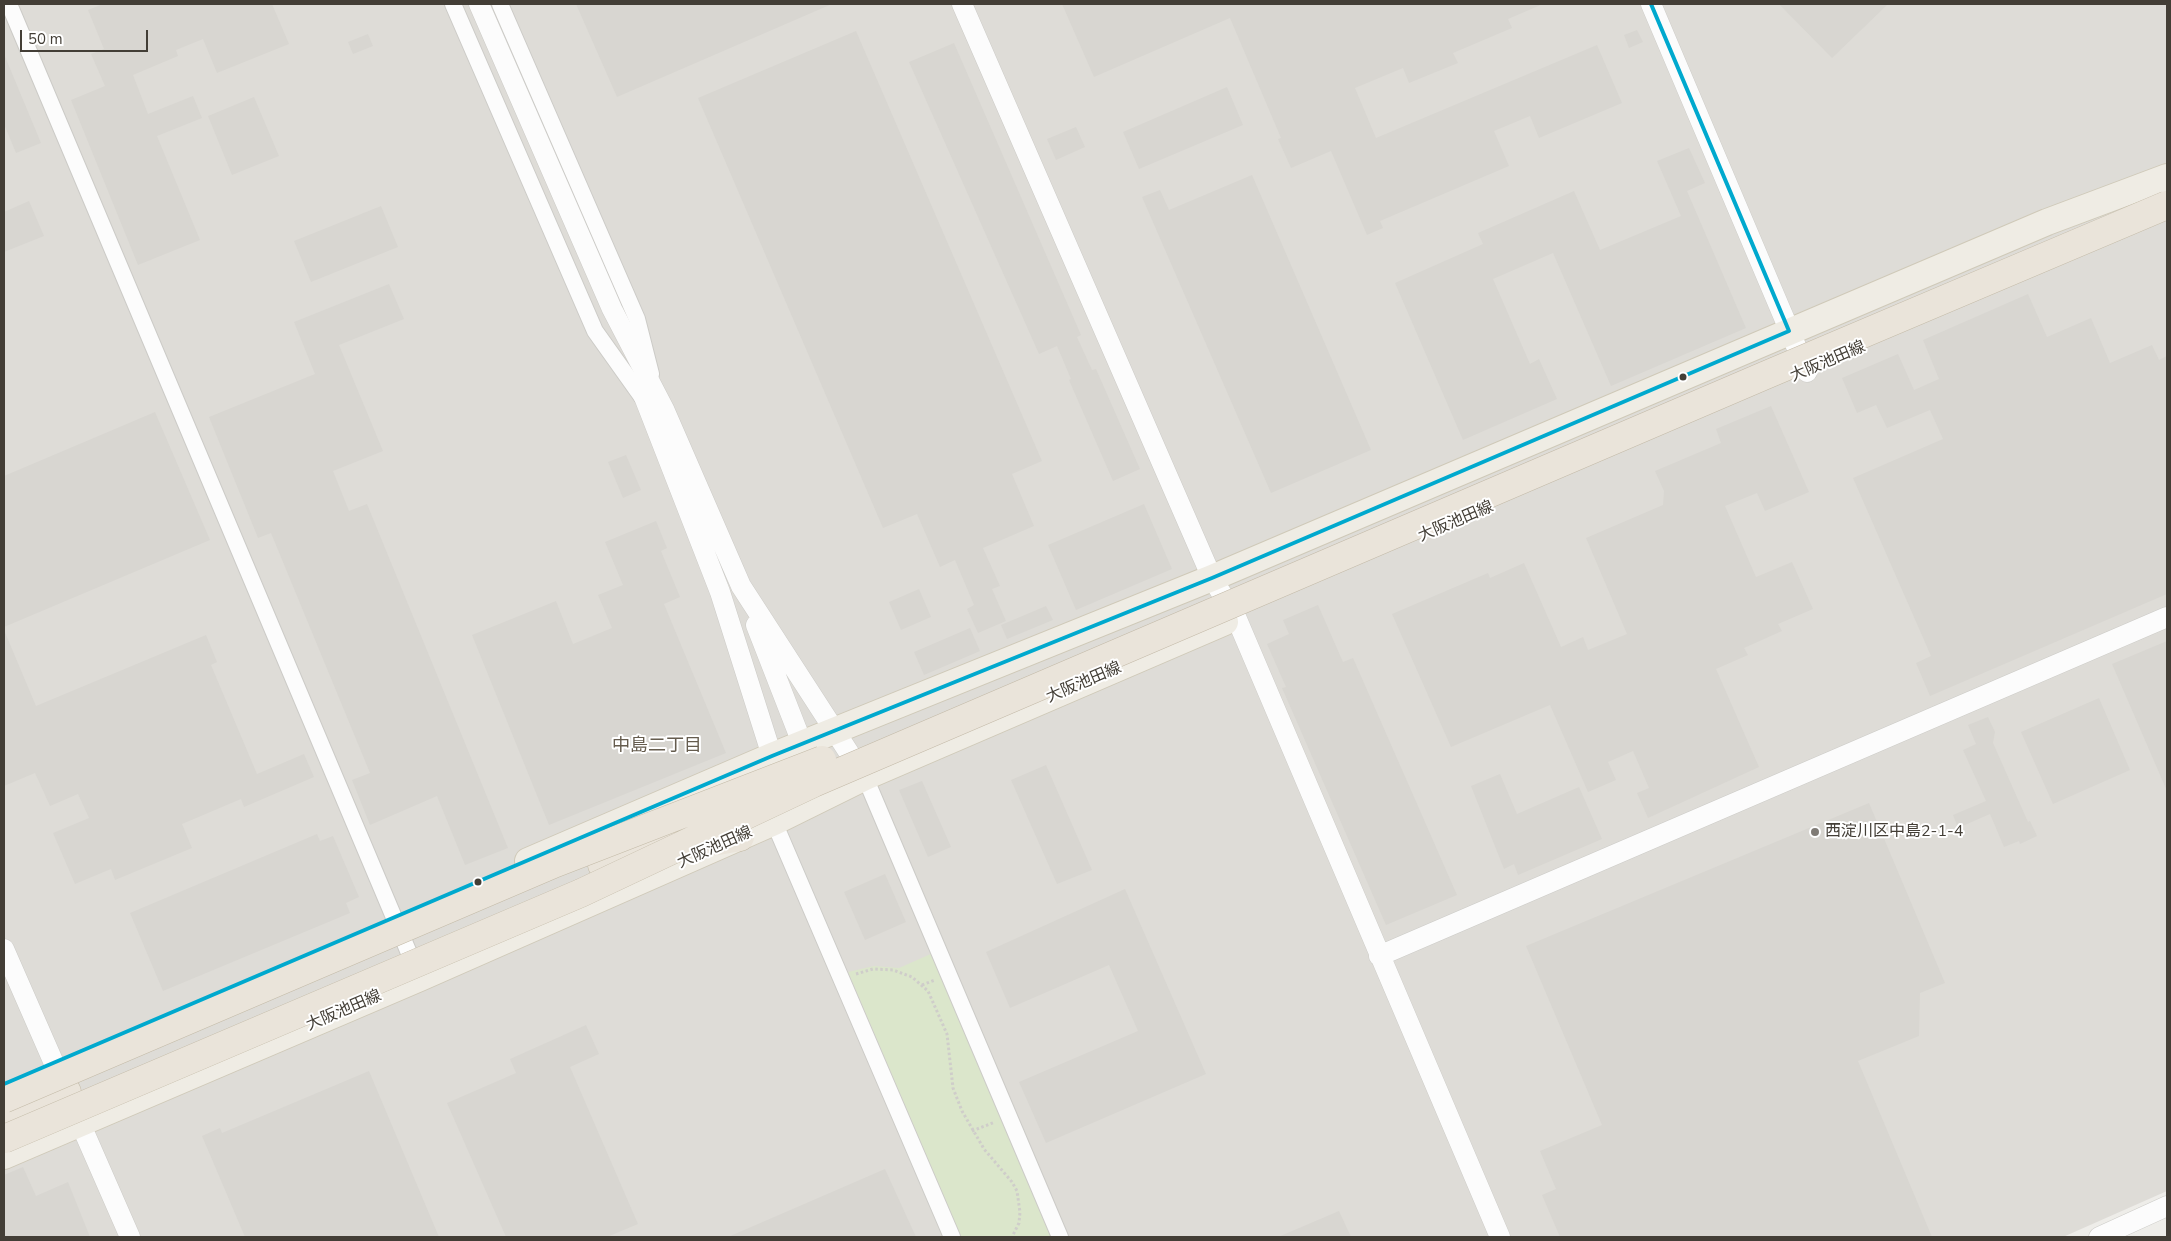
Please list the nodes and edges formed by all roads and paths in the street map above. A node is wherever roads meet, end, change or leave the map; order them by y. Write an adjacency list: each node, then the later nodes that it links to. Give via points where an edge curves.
1 (9, 4): 26 (street)
2 (454, 4): 15 (street, via 596,331)
3 (479, 4): 15 (street)
4 (500, 4): 15 (street, via 637,319)
5 (962, 4): 16 (street)
6 (1651, 4): 13 (street)
7 (2167, 170): 12 (street)
8 (2167, 177): 12 (main road)
9 (2167, 185): 36 (highway, bridge, via 812,764 556,863)
10 (2167, 205): 42 (highway, bridge, via 823,779 581,893)
11 (2167, 215): 14 (main road, 大阪池田線)
12 (2047, 222): 13 (main road)
13 (1789, 331): 14 (street); 16 (main road)
14 (1807, 372): 18 (main road, 大阪池田線)
15 (652, 400): 17 (street); 22 (street, via 720,592)
16 (1212, 578): 18 (street); 20 (main road)
17 (741, 586): 20 (street); 21 (street)
18 (1236, 617): 23 (main road, 大阪池田線); 28 (street)
19 (2167, 617): 28 (street)
20 (834, 730): 21 (main road); 23 (street)
21 (802, 743): 22 (main road); 24 (street, via 805,763 801,786 791,805)
22 (772, 756): 24 (street); 26 (main road)
23 (865, 778): 24 (main road, 大阪池田線); 48 (street)
24 (774, 822): 25 (main road, 大阪池田線); 30 (street)
25 (740, 837): 29 (main road, 大阪池田線); 40 (highway, via 654,846 602,865 88,1085)
26 (394, 918): 29 (street); 33 (main road)
27 (4, 949): 33 (street)
28 (1379, 956): 49 (street)
29 (420, 978): 38 (main road, 大阪池田線)
30 (842, 980): 32 (path, via 883,968 903,972); 46 (street)
31 (932, 981): 32 (path)
32 (922, 985): 41 (path, via 928,991 947,1034 953,1088)
33 (53, 1063): 34 (main road); 35 (street)
34 (4, 1084)
35 (67, 1092): 37 (highway); 38 (street)
36 (4, 1099)
37 (4, 1118)
38 (81, 1123): 43 (main road, 大阪池田線); 45 (street)
39 (990, 1124): 41 (path)
40 (4, 1131)
41 (972, 1131): 47 (path, via 1017,1191 1019,1222)
42 (4, 1139)
43 (4, 1156)
44 (2167, 1206): 50 (street)
45 (130, 1237)
46 (952, 1237)
47 (1012, 1237)
48 (1060, 1237)
49 (1500, 1237)
50 (2099, 1237)

